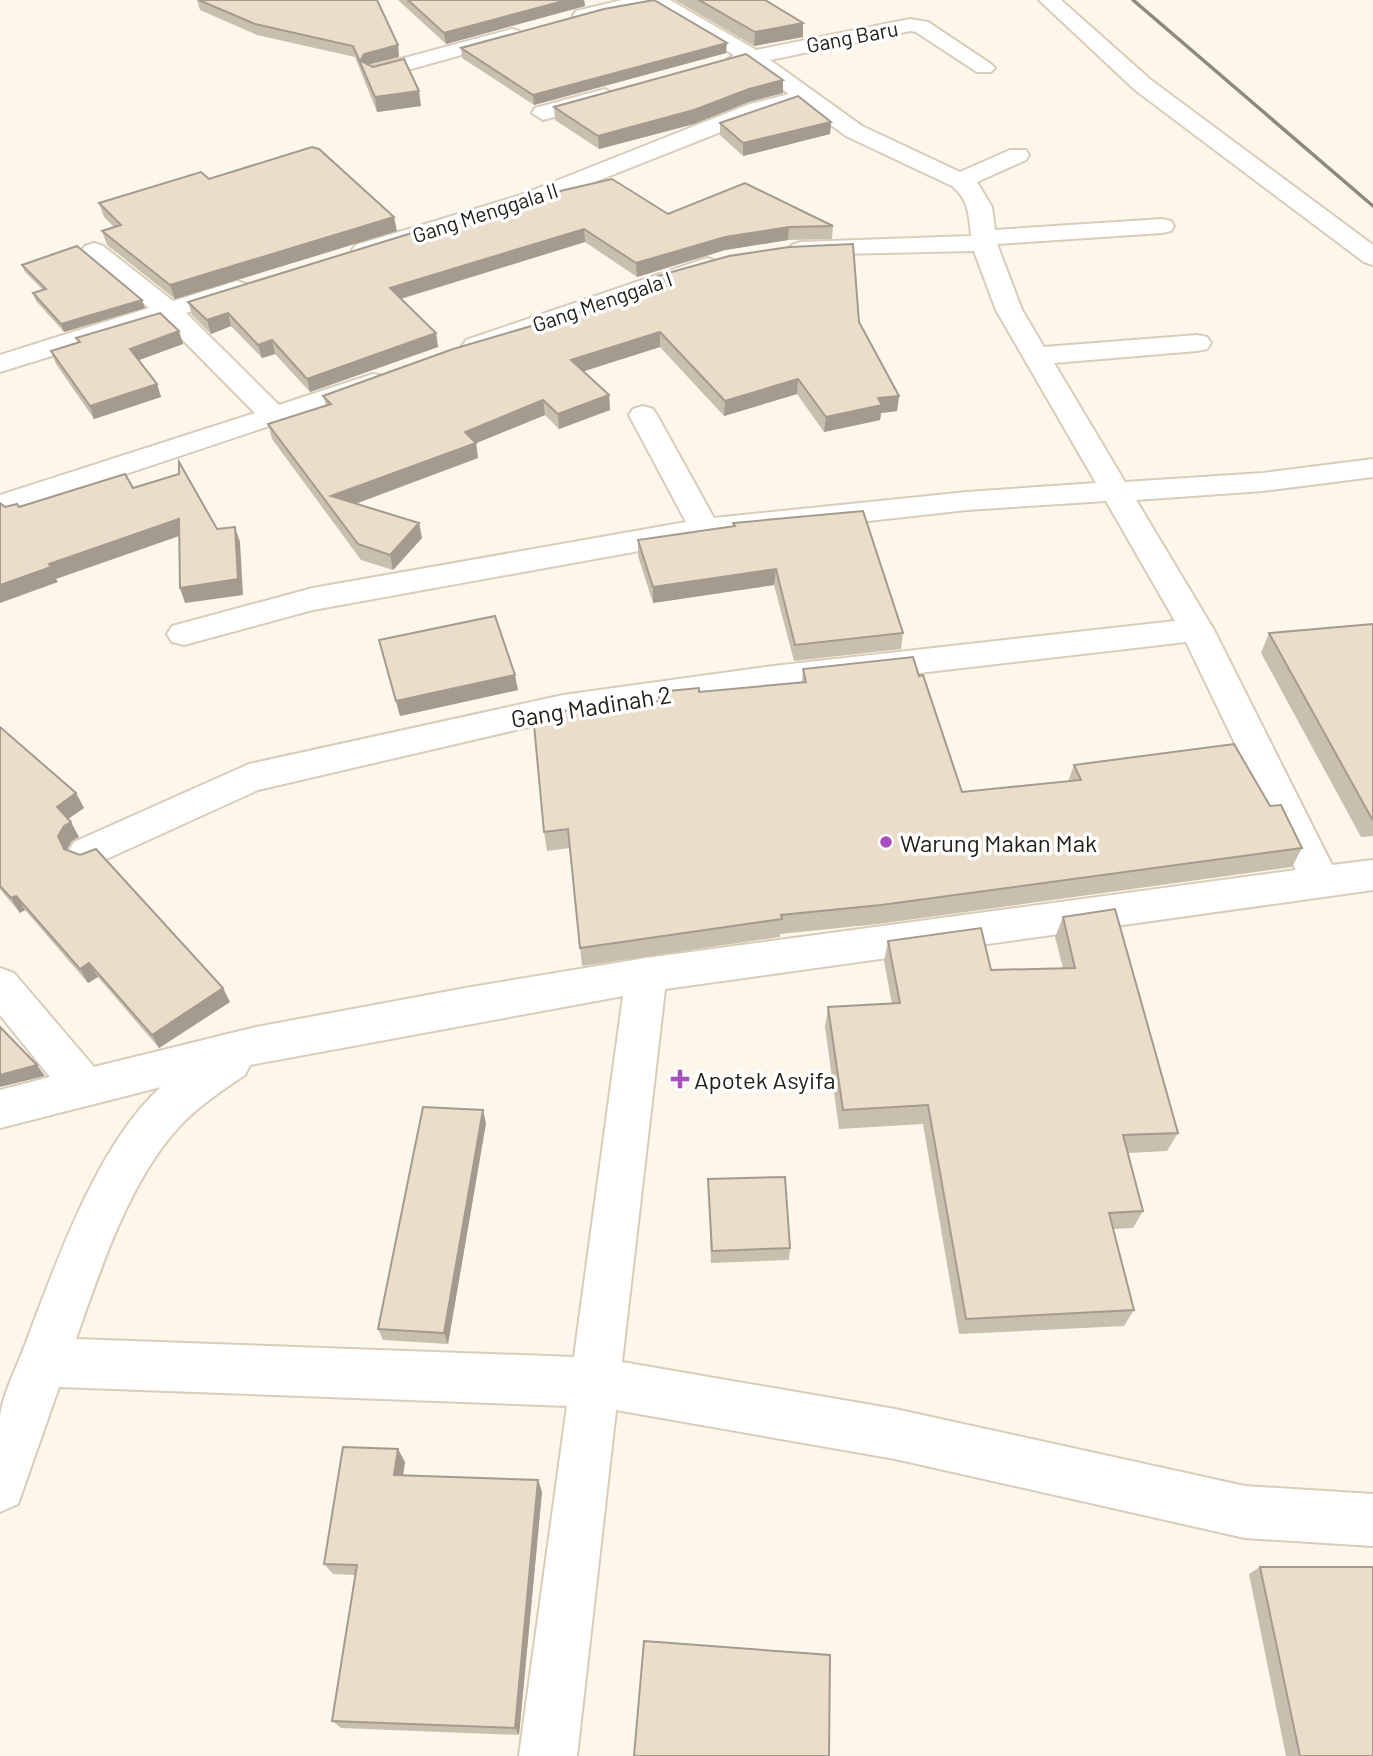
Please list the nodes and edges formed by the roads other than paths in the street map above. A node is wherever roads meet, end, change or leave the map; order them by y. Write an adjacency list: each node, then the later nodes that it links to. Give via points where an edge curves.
1 (1049, 0): 20 (street, via 1143,85)
2 (593, 5): 4 (street); 7 (street, via 657,1)
3 (901, 9): 5 (street)
4 (562, 21)
5 (921, 26): 7 (street, Gang Baru); 9 (street, Gang Baru)
6 (535, 29): 10 (street)
7 (751, 56): 8 (street, Gang Baru); 12 (street)
8 (712, 67)
9 (984, 68)
10 (375, 73)
11 (621, 92): 13 (street)
12 (806, 96): 15 (street, via 854,131); 21 (street, Gang Menggala II, via 758,109 526,201)
13 (543, 113)
14 (1018, 155): 15 (street)
15 (960, 181): 17 (street, via 973,191)
16 (1162, 226): 17 (street)
17 (984, 241): 19 (street); 27 (street, via 1009,310)
18 (94, 251): 24 (street)
19 (775, 253)
20 (1373, 257)
21 (341, 258)
22 (737, 259): 26 (street, Gang Menggala I, via 658,280)
23 (261, 282): 24 (street)
24 (169, 310): 28 (street); 31 (street)
25 (1196, 343): 27 (street)
26 (454, 354)
27 (1035, 356): 33 (street)
28 (0, 365)
29 (403, 372): 31 (street)
30 (643, 415): 35 (street)
31 (275, 417): 34 (street)
32 (1373, 468): 33 (street, via 1263,482)
33 (1118, 492): 35 (street, via 967,501); 36 (street)
34 (0, 506)
35 (705, 529): 37 (street, via 313,599)
36 (1197, 630): 38 (street, Gang Madinah 2, via 563,707 249,778); 40 (street)
37 (184, 634)
38 (87, 852)
39 (1373, 875): 40 (street)
40 (1321, 882): 41 (street)
41 (646, 975): 43 (street); 47 (street)
42 (0, 985): 44 (street)
43 (256, 1045): 44 (street); 46 (street, via 192,1085 147,1133 92,1236)
44 (86, 1088): 45 (street)
45 (0, 1109)
46 (46, 1362): 47 (street); 48 (street)
47 (596, 1382): 49 (street, via 895,1434 1245,1512); 50 (street)
48 (0, 1486)
49 (1373, 1520)
50 (548, 1756)

